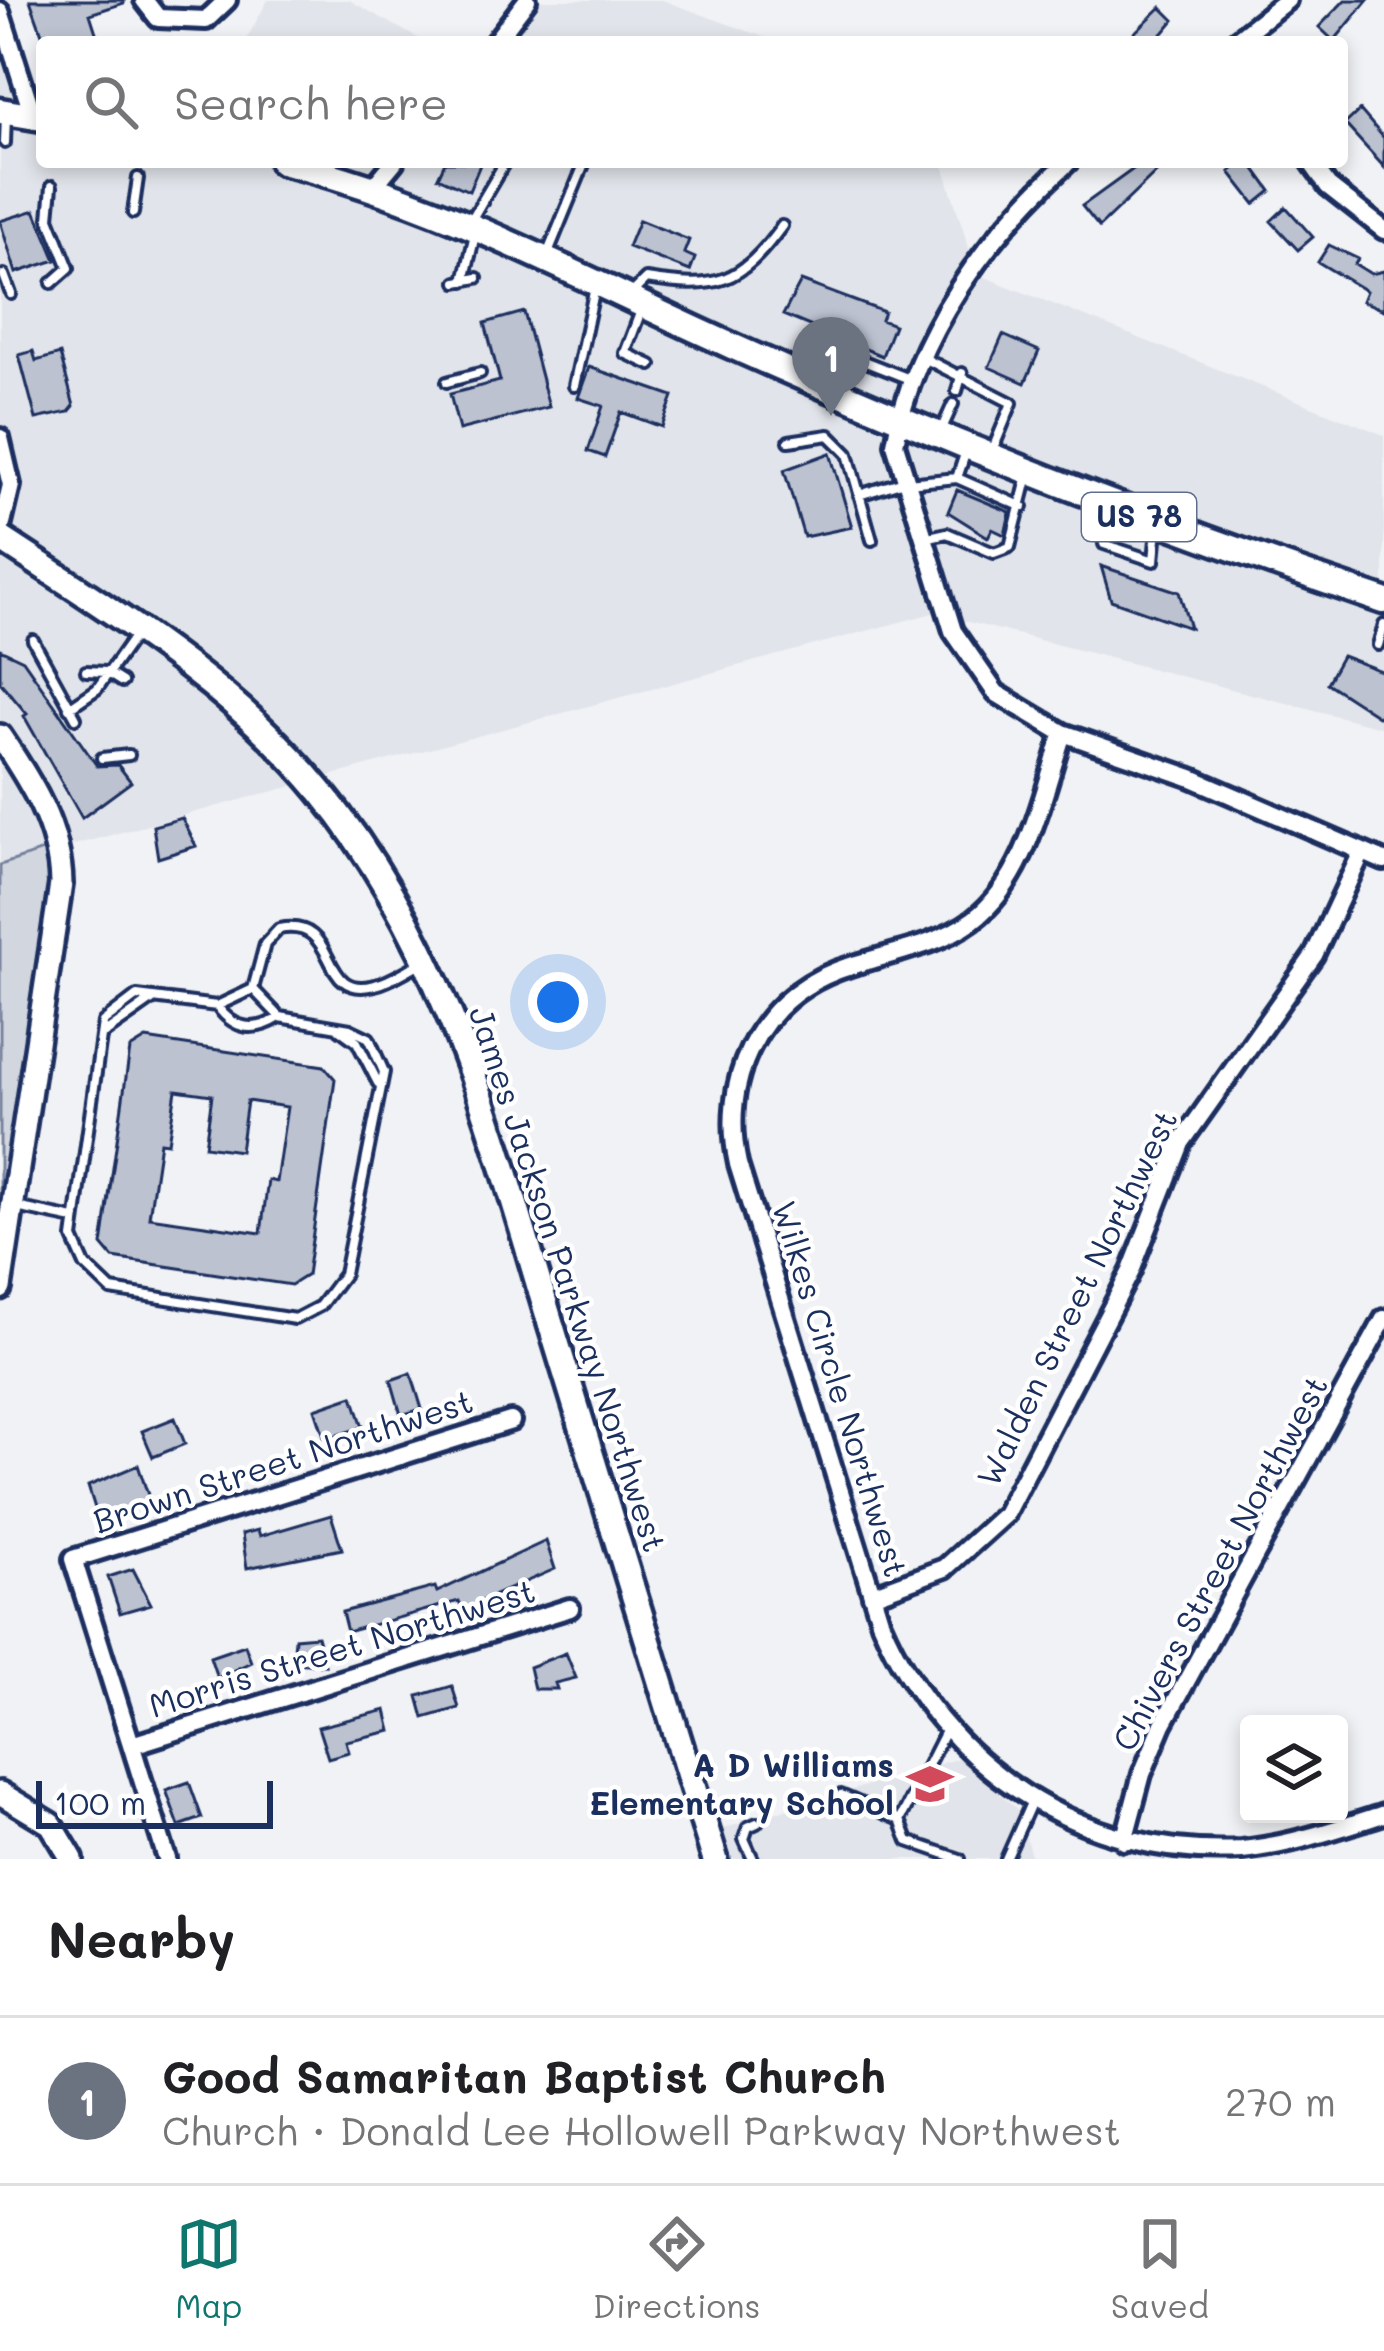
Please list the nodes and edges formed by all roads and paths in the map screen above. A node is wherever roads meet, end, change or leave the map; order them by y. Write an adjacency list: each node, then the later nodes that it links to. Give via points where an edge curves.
1 (145, 0): 2 (street, via 158,18 206,20)
2 (227, 0)
3 (527, 0): 6 (street)
4 (1287, 0): 7 (street)
5 (0, 11): 9 (street)
6 (500, 36)
7 (1242, 36)
8 (3, 111): 10 (main road); 11 (lane)
9 (36, 111)
10 (36, 117)
11 (5, 143)
12 (305, 168): 20 (main road, US 78)
13 (389, 168): 20 (street)
14 (503, 168): 22 (lane)
15 (583, 168): 25 (lane)
16 (1062, 168): 32 (street, via 964,280)
17 (1315, 168): 24 (street)
18 (138, 178): 21 (lane)
19 (52, 186): 29 (lane, via 49,218 69,268)
20 (374, 186): 22 (main road, US 78)
21 (133, 213)
22 (474, 226): 25 (main road, US 78); 27 (lane, via 460,282)
23 (782, 226): 31 (lane, via 739,273 715,285 646,279)
24 (1384, 230)
25 (546, 258): 28 (main road, US 78)
26 (4, 274): 30 (lane)
27 (477, 278)
28 (596, 282): 31 (main road, US 78); 39 (lane)
29 (52, 283)
30 (11, 294)
31 (636, 301): 33 (lane, via 625,353); 36 (main road, US 78)
32 (922, 357): 35 (lane); 37 (street)
33 (651, 364)
34 (480, 373): 38 (lane)
35 (962, 373): 40 (lane); 46 (lane, via 1012,403)
36 (800, 376): 37 (lane, via 815,341); 42 (main road, US 78)
37 (912, 380): 42 (street)
38 (447, 382)
39 (574, 386)
40 (958, 391)
41 (953, 404): 43 (lane)
42 (900, 417): 43 (main road, US 78); 49 (street, via 895,444)
43 (939, 435): 46 (main road, US 78)
44 (0, 438): 54 (street, via 11,485)
45 (789, 441): 50 (lane, via 829,435 848,454)
46 (979, 452): 47 (main road, US 78); 48 (lane)
47 (1029, 472): 51 (main road, US 78); 52 (lane)
48 (957, 478): 49 (lane); 52 (lane)
49 (906, 482): 50 (lane); 55 (street)
50 (859, 495): 56 (lane)
51 (1097, 500): 53 (main road, US 78); 53 (lane, via 1104,544 1154,561)
52 (1023, 507): 55 (lane, via 1010,547 994,553 947,533)
53 (1157, 525): 57 (main road, US 78)
54 (0, 535): 59 (main road, James Jackson Parkway Northwest)
55 (923, 538): 67 (street, via 953,631 978,673 1016,709)
56 (872, 540)
57 (1384, 601)
58 (1384, 625): 61 (lane)
59 (139, 630): 63 (lane); 73 (main road, James Jackson Parkway Northwest, via 239,707 320,790 385,882)
60 (33, 640): 65 (lane)
61 (1378, 645)
62 (86, 671): 63 (lane)
63 (106, 673): 64 (lane); 65 (lane, via 98,689)
64 (122, 682)
65 (69, 708): 66 (lane)
66 (76, 718)
67 (1063, 734): 71 (street, via 1192,778); 82 (street, Wilkes Circle Northwest, via 1022,854 995,899 949,934 796,993 758,1033 736,1081 738,1163)
68 (0, 736): 77 (street, via 47,814 61,860)
69 (129, 755): 70 (lane)
70 (102, 758)
71 (1362, 852): 72 (street); 82 (street, Walden Street Northwest, via 1314,955 1181,1143 1131,1270 1005,1514 945,1568)
72 (1384, 861)
73 (426, 961): 74 (lane, via 356,987 338,978 317,937 290,927 265,944); 95 (main road, James Jackson Parkway Northwest, via 479,1090)
74 (253, 989): 75 (lane); 76 (lane)
75 (217, 1006): 76 (lane, via 244,1028); 78 (lane, via 127,1000 104,1022)
76 (280, 1016): 78 (lane, via 369,1038 381,1056 344,1274 320,1306 295,1319 111,1290 85,1265)
77 (13, 1207): 78 (lane); 79 (street)
78 (74, 1219)
79 (0, 1288)
80 (1384, 1319): 92 (street, Chivers Street Northwest, via 1163,1724)
81 (511, 1420): 85 (street, Brown Street Northwest, via 74,1559)
82 (872, 1595): 84 (street, Wilkes Circle Northwest, via 906,1676)
83 (570, 1608): 85 (street, Morris Street Northwest)
84 (946, 1731): 88 (street, Wilkes Circle Northwest); 90 (lane)
85 (132, 1745): 94 (street)
86 (0, 1793): 93 (street, via 51,1824)
87 (841, 1795): 90 (lane)
88 (1030, 1803): 92 (street, Wilkes Circle Northwest); 98 (lane)
89 (1384, 1814): 92 (street, Wilkes Circle Northwest, via 1237,1851)
90 (900, 1820): 97 (lane, via 908,1840)
91 (757, 1823): 96 (lane, via 744,1839)
92 (1124, 1841)
93 (72, 1859)
94 (167, 1859)
95 (715, 1859)
96 (753, 1859)
97 (960, 1859)
98 (1006, 1859)

